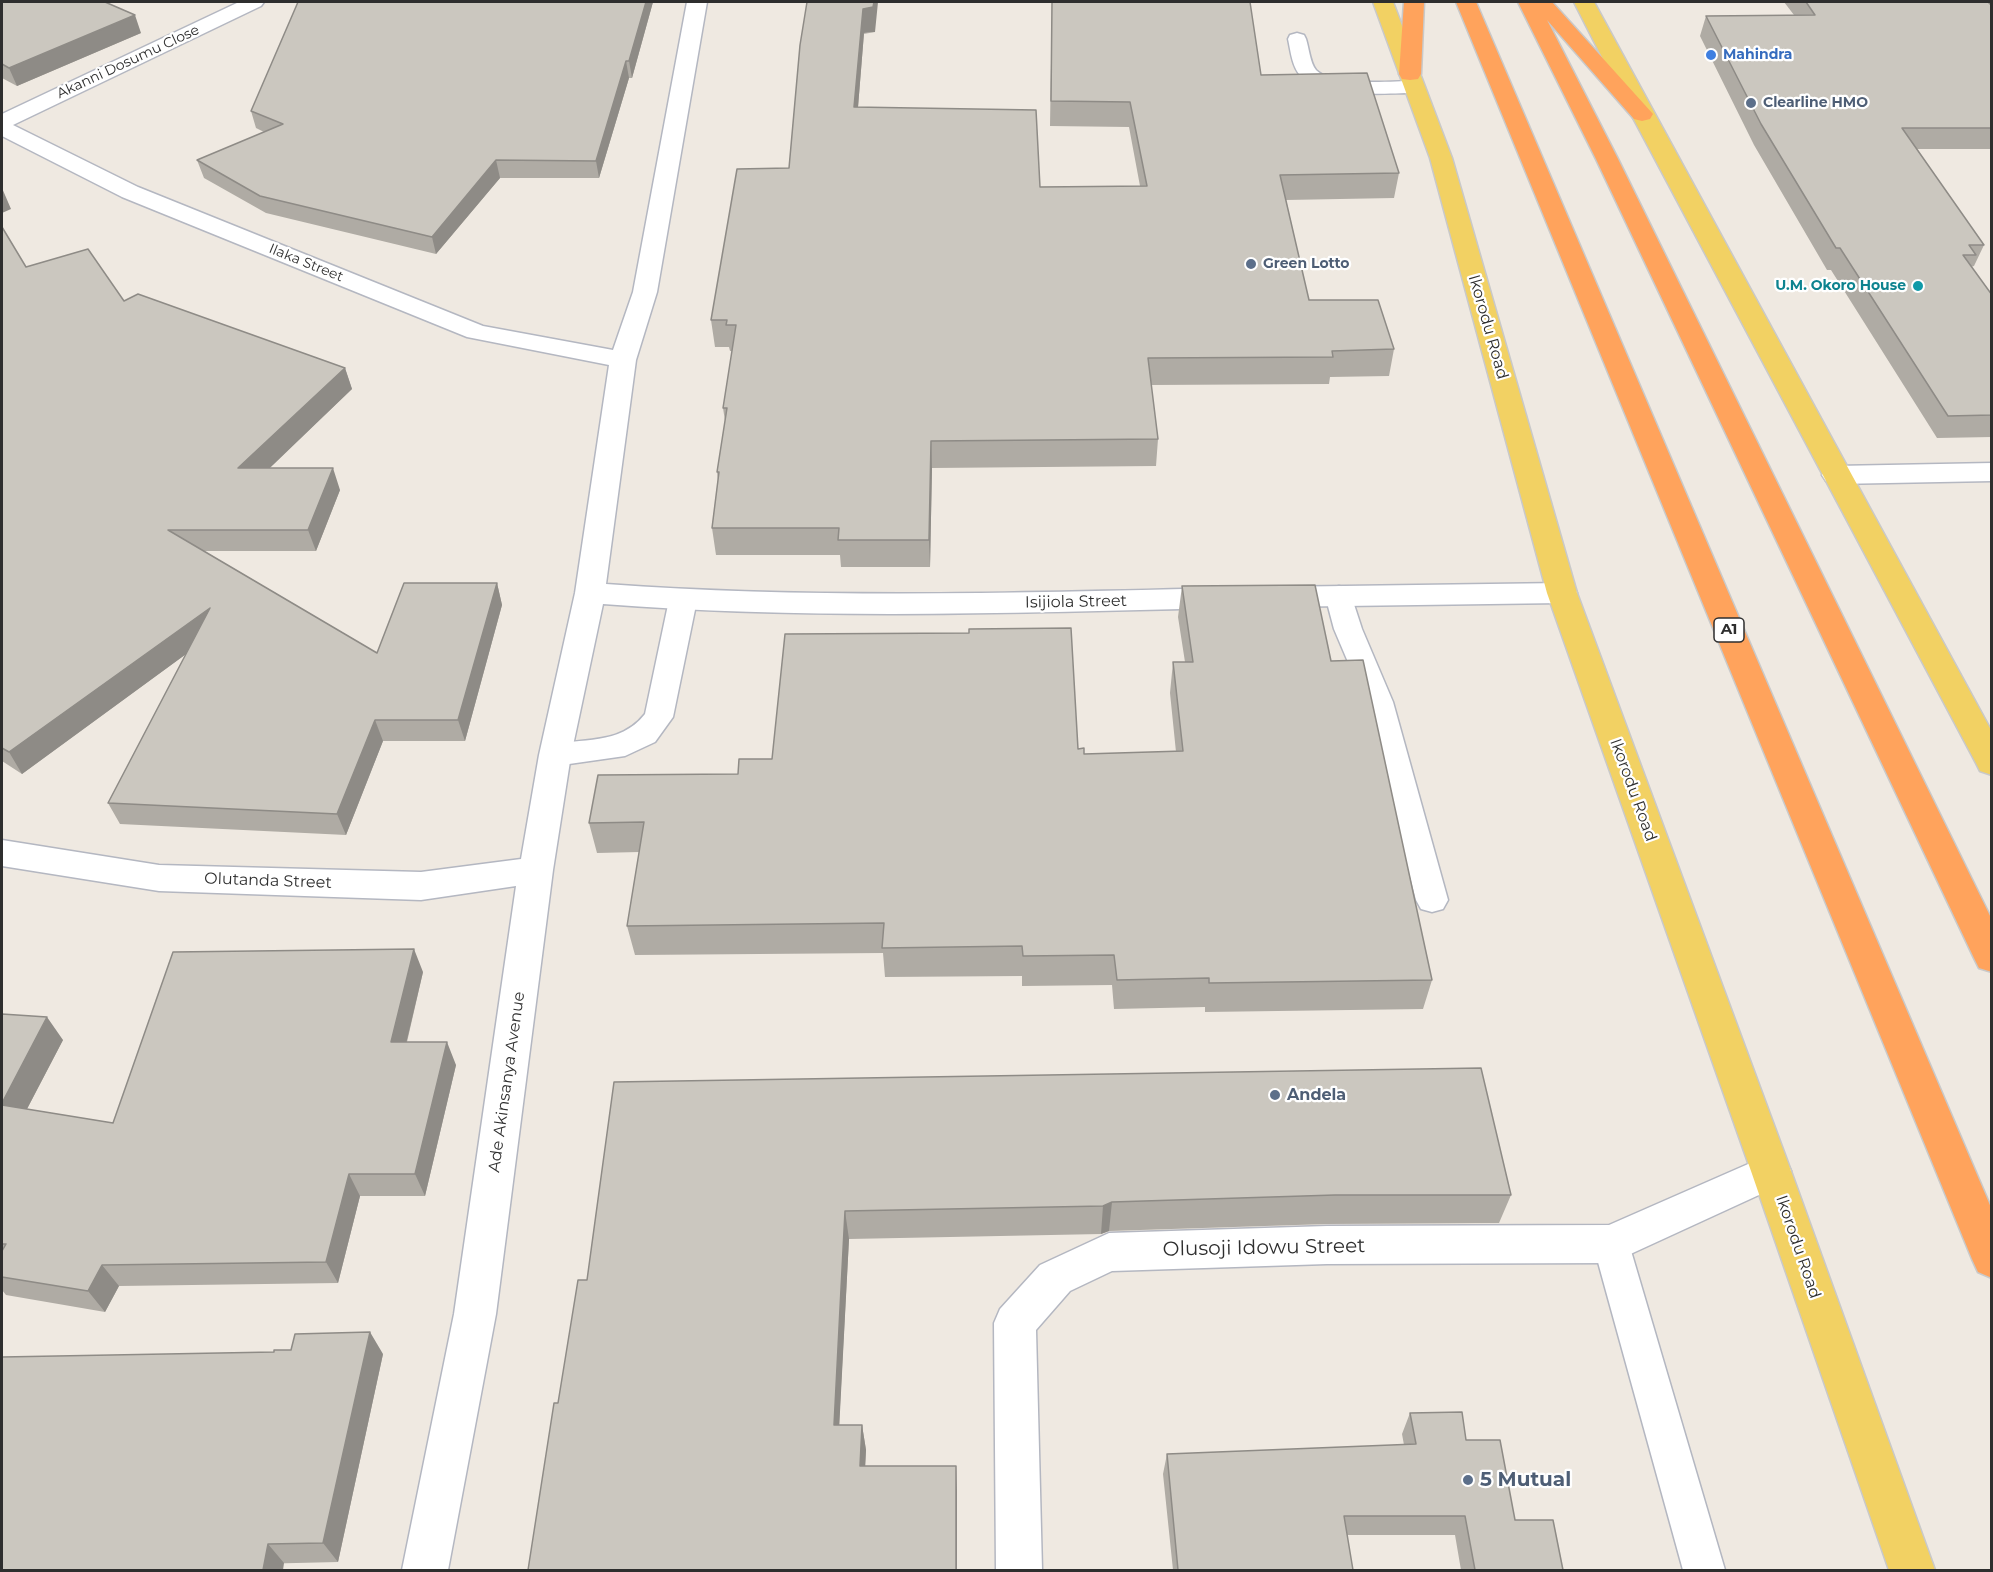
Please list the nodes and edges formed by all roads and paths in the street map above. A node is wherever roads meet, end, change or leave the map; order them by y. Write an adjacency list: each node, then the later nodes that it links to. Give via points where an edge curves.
1 (254, 2): 12 (street, Akanni Dosumu Close)
2 (697, 2): 14 (street, Ade Akinsanya Avenue, via 645,292)
3 (1383, 2): 10 (main road, Ikorodu Road)
4 (1414, 2): 10 (highway)
5 (1466, 2): 29 (highway, A1)
6 (1528, 2): 26 (highway)
7 (1542, 2): 11 (highway)
8 (1584, 2): 11 (main road)
9 (1297, 39): 10 (lane, via 1307,73 1321,83 1345,86)
10 (1412, 80): 18 (main road, Ikorodu Road, via 1441,158)
11 (1642, 114): 16 (main road)
12 (2, 122)
13 (2, 128): 14 (street, Ilaka Street, via 130,192 476,332)
14 (623, 360): 17 (street, Ade Akinsanya Avenue)
15 (1992, 472): 16 (street)
16 (1836, 475): 22 (main road)
17 (590, 593): 20 (street, Isijiola Street); 21 (street, Ade Akinsanya Avenue)
18 (1562, 593): 19 (street, Isijiola Street); 27 (main road, Ikorodu Road)
19 (1339, 595): 20 (street, Isijiola Street, via 935,605); 25 (lane, via 1348,629 1379,702)
20 (683, 600): 21 (lane, via 659,717 645,735 625,745)
21 (555, 755): 24 (street, Ade Akinsanya Avenue)
22 (1992, 763)
23 (2, 853): 24 (street, Olutanda Street, via 159,878 421,885)
24 (536, 870): 30 (street, Ade Akinsanya Avenue, via 475,1314)
25 (1432, 900)
26 (1992, 958)
27 (1771, 1171): 28 (street, Olusoji Idowu Street); 33 (main road, Ikorodu Road)
28 (1611, 1244): 31 (street, Olusoji Idowu Street, via 1328,1245 1109,1252 1055,1278 1015,1323); 32 (lane)
29 (1992, 1259)
30 (425, 1570)
31 (1019, 1570)
32 (1704, 1570)
33 (1912, 1570)

